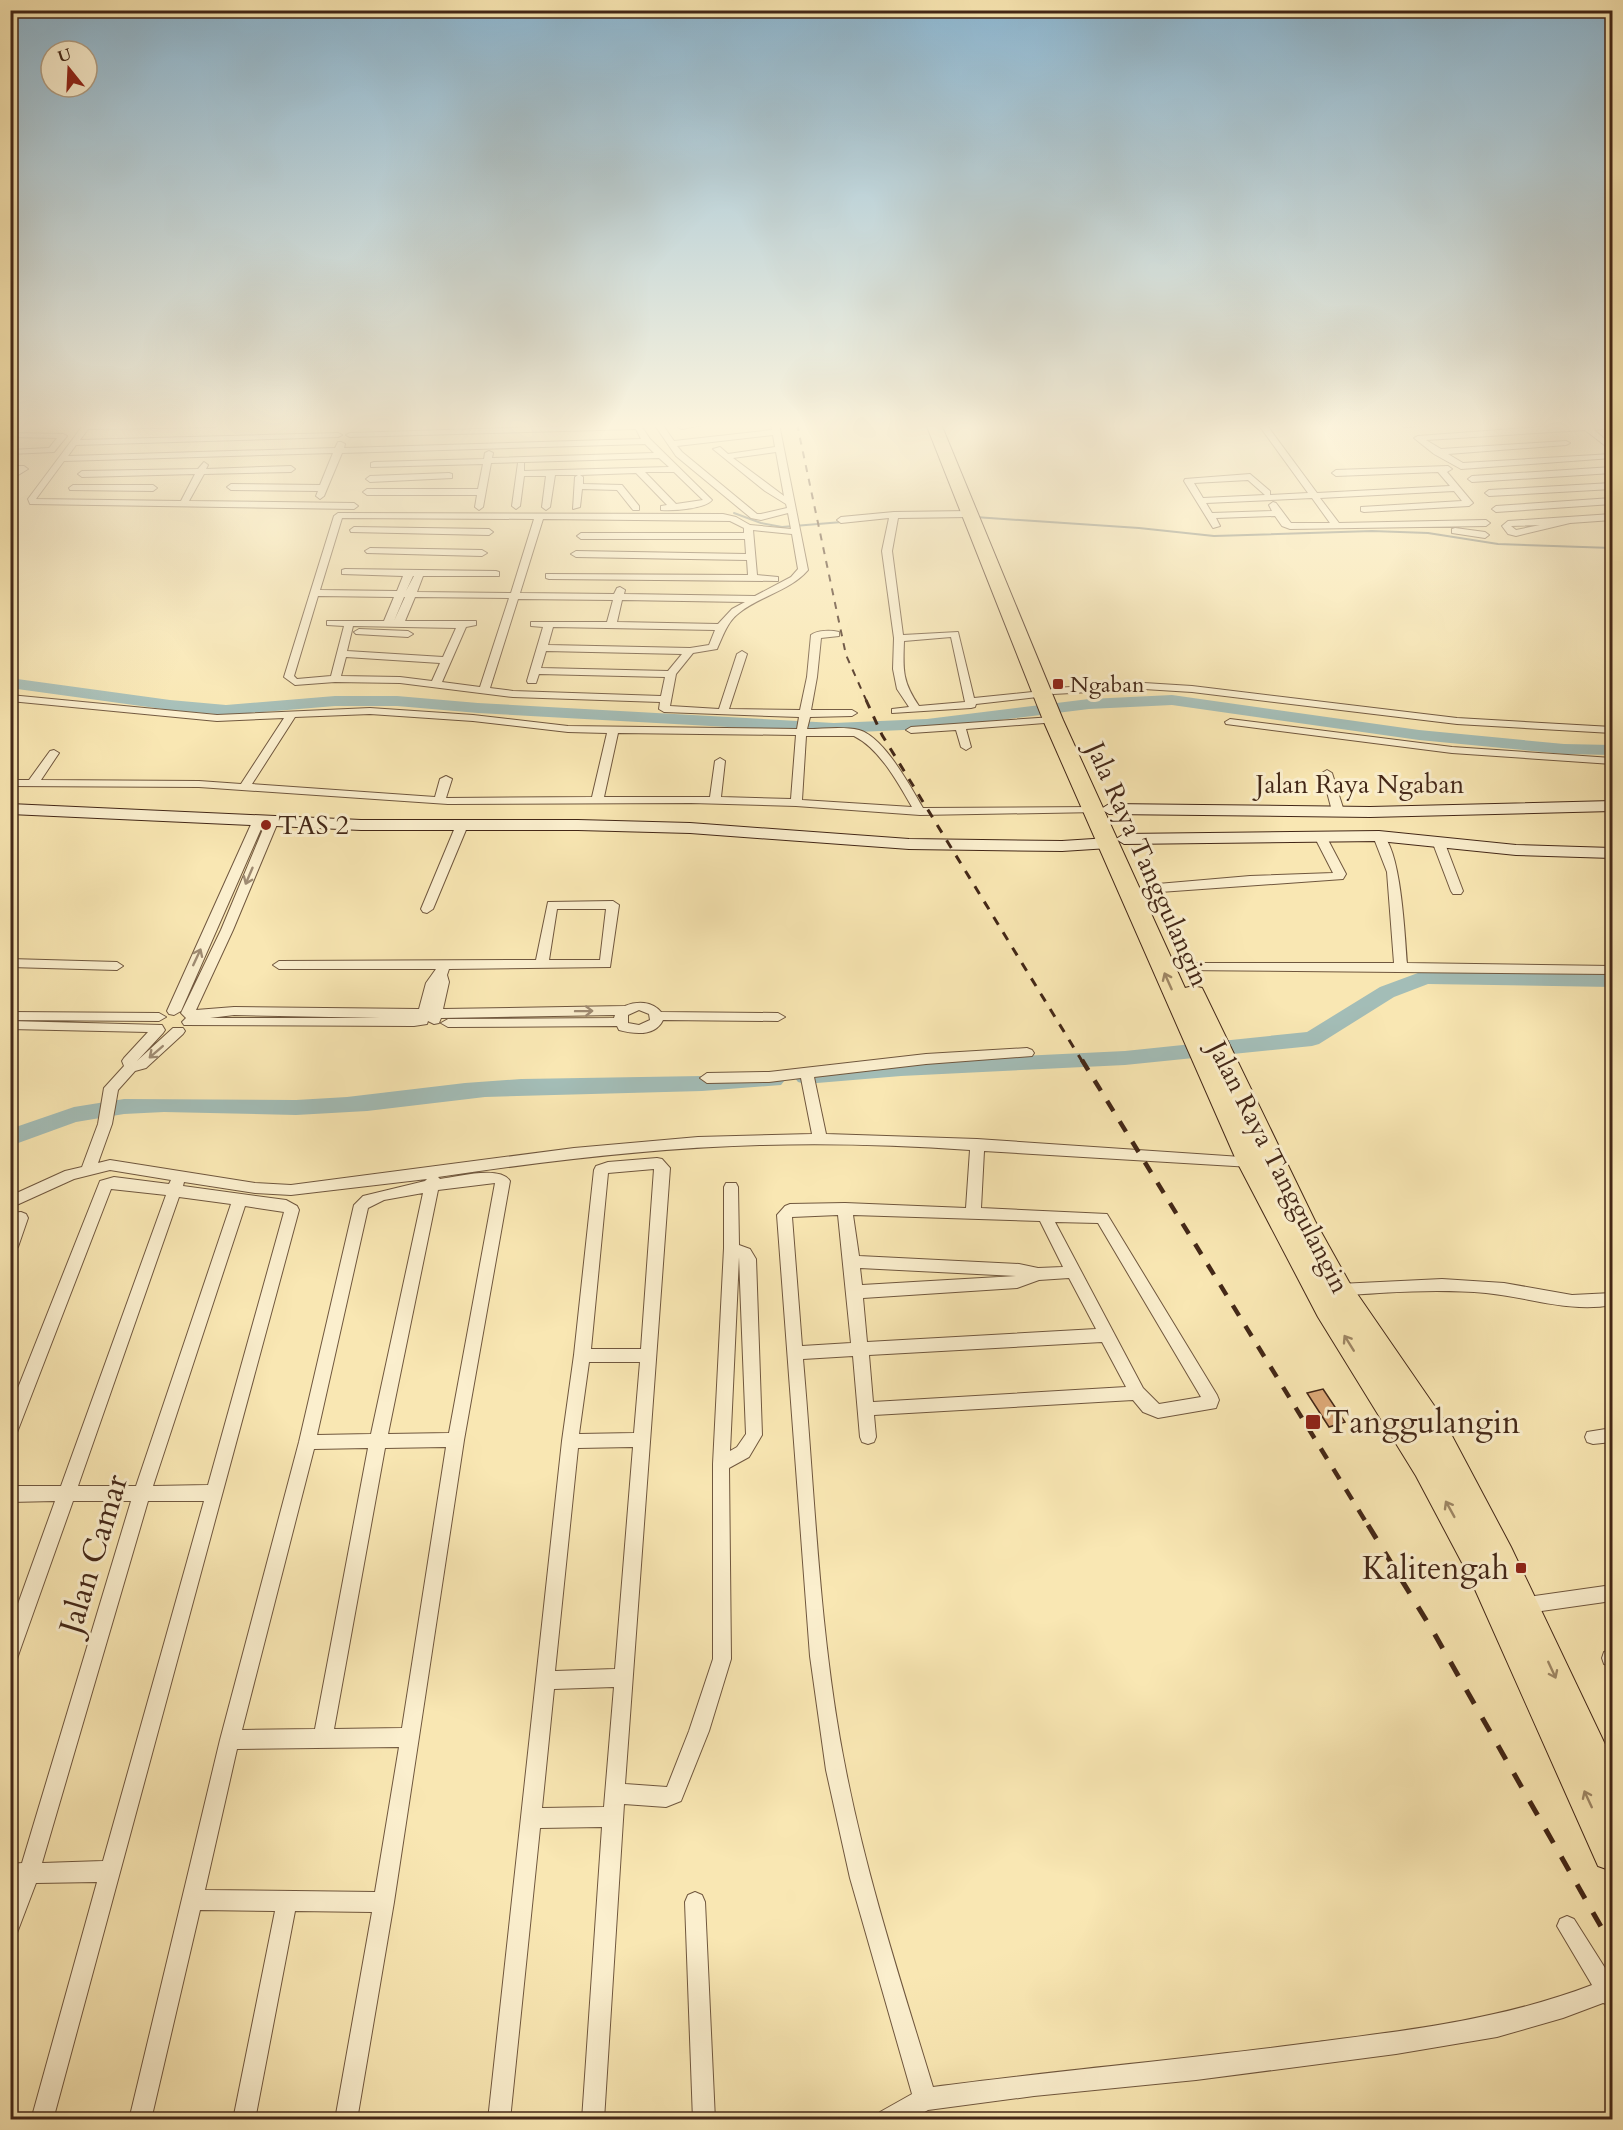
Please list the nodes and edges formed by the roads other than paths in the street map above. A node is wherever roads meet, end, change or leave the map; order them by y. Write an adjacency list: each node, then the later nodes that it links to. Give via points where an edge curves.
1 (336, 523): 35 (street)
2 (492, 523): 18 (street)
3 (539, 523): 37 (street)
4 (738, 523): 19 (street)
5 (794, 523): 15 (street)
6 (893, 523): 52 (street, via 887,551)
7 (978, 523): 65 (highway, Jalan Raya Tanggulangin)
8 (1285, 523): 12 (street)
9 (1477, 523): 14 (street)
10 (1517, 523): 11 (street, via 1506,526 1516,533)
11 (1555, 523)
12 (1325, 525): 13 (street)
13 (1336, 525): 14 (street)
14 (1420, 526): 20 (street)
15 (795, 527): 19 (street); 39 (street, via 803,570 794,579)
16 (354, 530): 17 (street)
17 (377, 530): 18 (street); 21 (street)
18 (489, 532): 22 (street)
19 (748, 532): 23 (street, via 580,532); 24 (street)
20 (1485, 535)
21 (370, 551): 22 (street); 26 (street)
22 (482, 553): 28 (street)
23 (576, 554): 24 (street); 30 (street)
24 (751, 557): 33 (street)
25 (345, 572): 26 (street)
26 (364, 572): 27 (street)
27 (415, 573): 28 (street); 36 (street)
28 (476, 573): 29 (street)
29 (496, 574)
30 (571, 575): 31 (street); 32 (street)
31 (549, 576)
32 (626, 576): 33 (street); 38 (street)
33 (753, 578): 34 (street)
34 (775, 579)
35 (315, 596): 36 (street); 59 (street, via 289,677 295,682)
36 (405, 597): 37 (street); 41 (street); 42 (street)
37 (512, 598): 38 (street); 61 (street)
38 (621, 600): 39 (street); 48 (street)
39 (749, 602): 49 (street)
40 (330, 623): 50 (street)
41 (388, 623): 42 (street); 50 (street)
42 (399, 623): 43 (street)
43 (414, 623): 47 (street); 50 (street, via 407,638)
44 (473, 623): 47 (street)
45 (534, 624): 46 (street)
46 (549, 624): 48 (street); 53 (street)
47 (462, 625): 57 (street)
48 (615, 625): 49 (street)
49 (721, 627): 54 (street, via 713,647)
50 (349, 628): 55 (street)
51 (836, 634): 71 (street, via 816,635)
52 (900, 638): 64 (street, via 955,634); 66 (street, via 898,669 902,689)
53 (542, 648): 54 (street); 58 (street, via 533,676)
54 (690, 651): 58 (street)
55 (341, 654): 57 (street); 59 (street)
56 (742, 654): 68 (street)
57 (447, 660): 60 (street)
58 (671, 674): 63 (street)
59 (335, 679): 60 (street)
60 (436, 684): 61 (street)
61 (484, 691): 63 (street)
62 (10, 698): 70 (street, via 218,718)
63 (666, 699): 68 (street, via 664,709)
64 (971, 701): 65 (street); 66 (street, via 969,706)
65 (1052, 704): 73 (street); 75 (street, via 1144,686 1457,721); 93 (highway, Jalan Raya Tanggulangin)
66 (916, 710): 67 (street)
67 (896, 711)
68 (723, 712): 71 (street)
69 (852, 713): 71 (street)
70 (292, 714): 76 (street, via 382,712); 86 (street)
71 (803, 715): 77 (street)
72 (1230, 722): 81 (street, via 1452,750)
73 (960, 727): 74 (street); 78 (street)
74 (911, 730)
75 (1612, 730)
76 (613, 731): 77 (street); 88 (street)
77 (801, 731): 90 (street); 95 (street, via 865,736 905,785)
78 (966, 747)
79 (54, 753): 85 (street)
80 (720, 761): 89 (street)
81 (1612, 761)
82 (1327, 772): 94 (street)
83 (446, 779): 87 (street)
84 (10, 783): 85 (street)
85 (32, 784): 86 (street)
86 (245, 786): 87 (street)
87 (440, 800): 88 (street)
88 (597, 801): 89 (street)
89 (715, 801): 90 (street)
90 (796, 803): 95 (street)
91 (1612, 806): 94 (street, Jalan Raya Ngaban)
92 (10, 809): 96 (street)
93 (1102, 810): 94 (street, Jalan Raya Ngaban); 95 (street); 100 (highway, Jalan Raya Tanggulangin)
94 (1338, 811)
95 (920, 812)
96 (265, 821): 97 (street); 106 (street, one-way to 106); 107 (street)
97 (462, 825): 100 (street, via 690,828 909,844 1062,846); 105 (street)
98 (1320, 836): 99 (street); 100 (street); 103 (street, via 1339,876)
99 (1379, 836): 101 (street); 114 (street, via 1393,872)
100 (1117, 841): 103 (highway, Jalan Raya Tanggulangin); 108 (highway, Jala Raya Tanggulangin)
101 (1438, 841): 102 (street); 104 (street)
102 (1612, 853)
103 (1146, 889): 108 (highway, Jalan Raya Tanggulangin)
104 (1457, 891)
105 (427, 909)
106 (226, 930): 107 (street); 123 (street)
107 (210, 931): 117 (street, one-way to 107)
108 (1160, 940): 113 (highway, Jalan Raya Tanggulangin); 126 (highway, Jala Raya Tanggulangin, one-way to 108)
109 (10, 963): 112 (street)
110 (542, 964): 110 (street, via 552,905 613,905 606,964); 115 (street)
111 (279, 965): 115 (street)
112 (117, 966)
113 (1181, 967): 114 (street); 126 (highway, Jalan Raya Tanggulangin)
114 (1401, 968): 116 (street)
115 (442, 970): 122 (street, via 443,982)
116 (1612, 970)
117 (174, 1011): 123 (street); 125 (street)
118 (10, 1016): 125 (street)
119 (622, 1016): 120 (street, via 640,1006); 120 (street, via 624,1027 641,1030 656,1022); 122 (street)
120 (657, 1016): 121 (street)
121 (778, 1017)
122 (428, 1018): 123 (street)
123 (186, 1020): 125 (street, via 164,1032); 128 (street, one-way to 128, via 141,1065)
124 (10, 1025): 125 (street)
125 (158, 1025): 128 (street, via 129,1061)
126 (1209, 1051): 134 (highway); 150 (highway, Jalan Raya Tanggulangin)
127 (1027, 1053): 129 (street, via 926,1059)
128 (130, 1067): 135 (street, via 109,1093 105,1124)
129 (807, 1074): 130 (street); 131 (street)
130 (707, 1078)
131 (820, 1138): 132 (street); 133 (street, via 697,1143)
132 (977, 1144): 134 (street); 142 (street)
133 (635, 1157): 136 (street, via 575,1153); 156 (street, via 601,1170); 157 (street, via 663,1168)
134 (1251, 1162): 186 (highway, one-way to 134, via 1481,1566 1426,1466 1328,1309)
135 (89, 1168): 137 (street, via 119,1165); 140 (street)
136 (433, 1179): 137 (street, via 275,1190); 164 (street, via 497,1177 503,1181); 166 (street); 168 (street, via 370,1198 361,1205)
137 (177, 1183): 139 (street); 160 (street, via 105,1185); 173 (street)
138 (731, 1188): 146 (street)
139 (239, 1201): 170 (street, Jalan Camar); 171 (street, via 286,1206 292,1212)
140 (10, 1203)
141 (845, 1209): 142 (street); 147 (street); 155 (street, via 790,1210 784,1215)
142 (973, 1214): 143 (street)
143 (1045, 1218): 148 (street); 158 (street, via 1105,1220 1211,1400 1207,1405 1158,1411)
144 (16, 1220): 145 (street)
145 (10, 1247)
146 (732, 1248): 169 (street); 169 (street, via 745,1253 747,1259 754,1435 743,1452)
147 (852, 1262): 149 (street); 151 (street)
148 (1074, 1272): 149 (street); 153 (street)
149 (1038, 1274): 151 (street, via 1017,1282)
150 (1339, 1290): 152 (street, via 1414,1284 1503,1289 1569,1301); 175 (highway, Jalan Raya Tanggulangin, via 1431,1426)
151 (855, 1292): 154 (street)
152 (1612, 1299)
153 (1106, 1335): 154 (street); 158 (street)
154 (859, 1349): 155 (street); 159 (street)
155 (795, 1353): 196 (street, via 819,1656 836,1770 860,1878)
156 (582, 1355): 157 (street); 167 (street)
157 (650, 1356): 165 (street)
158 (1137, 1393): 159 (street)
159 (865, 1409): 162 (street)
160 (10, 1430)
161 (1612, 1435): 163 (street)
162 (868, 1437)
163 (1593, 1437)
164 (456, 1440): 166 (street); 179 (street)
165 (641, 1440): 167 (street); 177 (street)
166 (378, 1441): 168 (street); 180 (street)
167 (570, 1441): 178 (street)
168 (307, 1442): 181 (street)
169 (721, 1464): 182 (street, via 720,1670 674,1794)
170 (142, 1493): 171 (street); 173 (street); 188 (street, Jalan Camar)
171 (216, 1493): 187 (street)
172 (10, 1494): 173 (street)
173 (66, 1494): 176 (street)
174 (1612, 1593): 175 (street)
175 (1521, 1606): 183 (highway, Jalan Raya Tanggulangin, one-way to 183)
176 (10, 1653)
177 (624, 1678): 178 (street); 182 (street)
178 (545, 1680): 185 (street)
179 (410, 1737): 180 (street); 191 (street)
180 (323, 1738): 181 (street)
181 (230, 1740): 189 (street)
182 (616, 1794): 184 (street)
183 (1612, 1799)
184 (613, 1817): 185 (street); 202 (street)
185 (530, 1818): 201 (street)
186 (1612, 1852)
187 (110, 1871): 188 (street); 197 (street)
188 (20, 1874): 193 (street, Jalan Camar)
189 (192, 1900): 190 (street); 198 (street)
190 (287, 1901): 191 (street); 199 (street)
191 (384, 1902): 200 (street)
192 (694, 1902): 203 (street)
193 (10, 1926)
194 (1567, 1926): 195 (street)
195 (1610, 1994): 196 (street, via 1497,2026 1396,2043 1196,2070)
196 (925, 2099): 204 (street)
197 (42, 2120)
198 (140, 2120)
199 (244, 2120)
200 (346, 2120)
201 (499, 2120)
202 (593, 2120)
203 (704, 2120)
204 (888, 2120)

